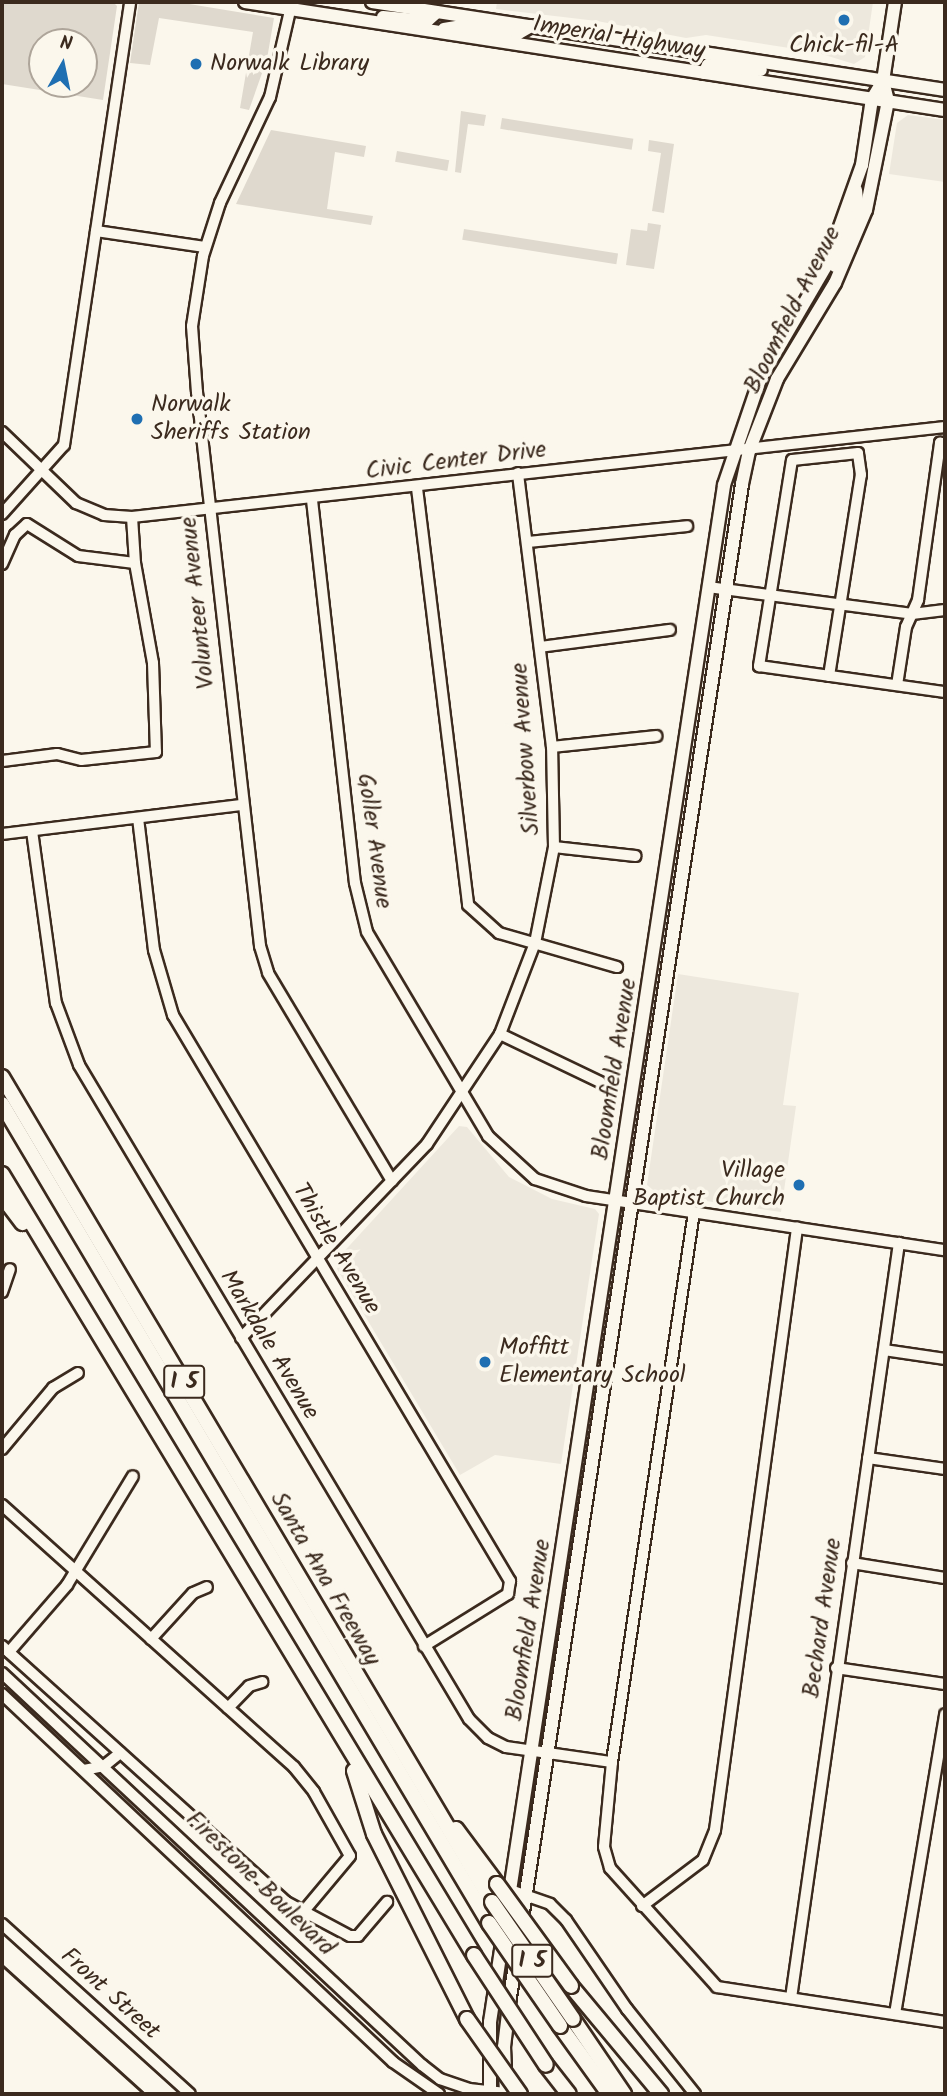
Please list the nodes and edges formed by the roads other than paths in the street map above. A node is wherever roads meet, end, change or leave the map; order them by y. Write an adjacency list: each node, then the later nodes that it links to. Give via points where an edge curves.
1 (130, 2): 18 (street)
2 (245, 2): 5 (main road, Imperial Highway)
3 (372, 2): 6 (main road, Imperial Highway)
4 (895, 2): 12 (main road, Bloomfield Avenue)
5 (292, 5): 7 (main road, Imperial Highway); 19 (street, Volunteer Avenue, via 270,97 220,202)
6 (437, 12): 7 (main road, via 428,21 391,16); 8 (main road, Imperial Highway)
7 (362, 20): 9 (main road, Imperial Highway)
8 (531, 26): 9 (main road, via 517,34 461,26); 10 (main road, Imperial Highway)
9 (432, 31): 11 (main road, Imperial Highway)
10 (800, 68): 11 (main road, via 708,65); 12 (main road, Imperial Highway)
11 (704, 73): 14 (main road, Imperial Highway)
12 (883, 81): 13 (main road, Imperial Highway); 14 (main road, Bloomfield Avenue); 15 (main road, Bloomfield Avenue)
13 (945, 90)
14 (872, 99): 15 (main road, Imperial Highway); 17 (main road, Bloomfield Avenue)
15 (888, 101): 16 (main road, Imperial Highway); 20 (main road, Bloomfield Avenue, via 866,210)
16 (945, 110)
17 (856, 187): 20 (main road, via 858,209 835,266); 21 (main road, Bloomfield Avenue, via 826,266)
18 (96, 231): 19 (street); 28 (street, via 64,445)
19 (205, 247): 32 (street, Volunteer Avenue, via 191,326)
20 (838, 276): 22 (main road, Bloomfield Avenue)
21 (802, 309): 22 (main road); 27 (main road, Bloomfield Avenue, via 763,371)
22 (814, 317): 26 (main road, Bloomfield Avenue, via 777,379)
23 (945, 427): 26 (street, Civic Center Drive)
24 (2, 432): 28 (street, Civic Center Drive)
25 (945, 443): 44 (street, via 940,443 918,600)
26 (749, 451): 27 (street, Civic Center Drive); 40 (main road, Bloomfield Avenue)
27 (732, 453): 29 (street, Civic Center Drive); 39 (main road, Bloomfield Avenue)
28 (42, 472): 33 (street); 34 (street, Civic Center Drive, via 88,511)
29 (518, 473): 30 (street, Civic Center Drive); 36 (street, Silverbow Avenue)
30 (417, 488): 31 (street, Civic Center Drive); 61 (street, via 468,905 499,933)
31 (312, 499): 32 (street, Civic Center Drive); 68 (street, Goller Avenue, via 355,883 367,932)
32 (208, 510): 34 (street, Civic Center Drive); 55 (street, Volunteer Avenue)
33 (2, 514)
34 (132, 517): 38 (street)
35 (687, 526): 36 (street)
36 (528, 542): 46 (street, Silverbow Avenue)
37 (3, 562): 38 (street, via 15,535 27,524 78,556)
38 (135, 563): 54 (street, via 153,663 156,752 81,760 57,754)
39 (708, 587): 40 (street); 47 (main road, Bloomfield Avenue)
40 (726, 590): 41 (street); 48 (main road, Bloomfield Avenue)
41 (771, 595): 42 (street); 42 (street, via 792,460 858,453 861,475); 49 (street, via 759,666)
42 (840, 606): 44 (street); 49 (street)
43 (945, 610): 44 (street)
44 (912, 614): 50 (street)
45 (670, 630): 46 (street)
46 (540, 647): 53 (street, Silverbow Avenue)
47 (696, 667): 48 (main road); 63 (main road, Bloomfield Avenue)
48 (714, 670): 64 (main road, Bloomfield Avenue)
49 (829, 676): 50 (street)
50 (898, 685): 51 (street)
51 (945, 692)
52 (656, 736): 53 (street)
53 (552, 747): 59 (street, Silverbow Avenue)
54 (2, 761)
55 (242, 805): 56 (street); 73 (street, Volunteer Avenue, via 255,925 268,972)
56 (138, 818): 57 (street); 81 (street, Thistle Avenue, via 154,950 165,996)
57 (33, 831): 58 (street); 87 (street, Markdale Avenue, via 53,990 74,1054)
58 (2, 834)
59 (554, 847): 60 (street); 61 (street, Silverbow Avenue)
60 (636, 856)
61 (535, 943): 62 (street); 65 (street, Silverbow Avenue)
62 (617, 967)
63 (650, 976): 64 (main road); 69 (main road, Bloomfield Avenue)
64 (665, 978): 70 (main road, Bloomfield Avenue)
65 (500, 1034): 67 (street); 68 (street, Silverbow Avenue)
66 (2, 1077): 117 (highway, Santa Ana Freeway / I 5)
67 (600, 1082)
68 (463, 1096): 73 (street, Silverbow Avenue); 75 (street, Goller Avenue, via 488,1136 535,1179)
69 (631, 1096): 70 (main road); 75 (main road, Bloomfield Avenue)
70 (646, 1099): 76 (main road, Bloomfield Avenue)
71 (2, 1104): 127 (highway, bridge, via 489,1923)
72 (2, 1174): 84 (highway, I 5)
73 (393, 1181): 81 (street, Silverbow Avenue)
74 (2, 1196): 84 (highway)
75 (614, 1200): 76 (street, Goller Avenue); 85 (main road, Bloomfield Avenue)
76 (631, 1203): 77 (street, Goller Avenue); 86 (main road, Bloomfield Avenue)
77 (694, 1212): 78 (street, Goller Avenue); 114 (street)
78 (797, 1228): 79 (street, Goller Avenue); 121 (street, via 715,1830 703,1860)
79 (899, 1243): 80 (street, Goller Avenue); 88 (street, Bechard Avenue)
80 (945, 1250)
81 (318, 1260): 87 (street, Silverbow Avenue); 101 (street, Thistle Avenue, via 510,1581 508,1594)
82 (10, 1269): 83 (street)
83 (2, 1292)
84 (75, 1294): 110 (highway, I 5)
85 (599, 1302): 86 (main road); 111 (main road, Bloomfield Avenue)
86 (615, 1305): 113 (main road, Bloomfield Avenue)
87 (241, 1338): 101 (street, Markdale Avenue)
88 (884, 1350): 89 (street); 92 (street, Bechard Avenue)
89 (945, 1359)
90 (78, 1373): 91 (street, via 53,1388)
91 (2, 1449)
92 (867, 1458): 93 (street); 96 (street, Bechard Avenue)
93 (945, 1469)
94 (133, 1476): 97 (street)
95 (2, 1505): 97 (street)
96 (852, 1563): 98 (street); 103 (street, Bechard Avenue)
97 (76, 1570): 100 (street); 102 (street)
98 (945, 1578)
99 (207, 1587): 100 (street, via 193,1593)
100 (151, 1639): 108 (street)
101 (424, 1646): 111 (street, Markdale Avenue, via 477,1730 506,1747)
102 (5, 1649): 112 (street)
103 (836, 1668): 106 (street); 124 (street, Bechard Avenue, via 827,1772)
104 (2, 1673): 115 (street, Firestone Boulevard)
105 (262, 1682): 108 (street, via 248,1686)
106 (945, 1684)
107 (2, 1694): 116 (street, Firestone Boulevard)
108 (228, 1708): 122 (street, via 294,1767 350,1856)
109 (945, 1714): 125 (street)
110 (348, 1749): 132 (highway, bridge, via 374,1834 467,2019); 133 (highway, I 5, bridge, via 474,1955)
111 (532, 1751): 113 (street, Markdale Avenue); 118 (main road, Bloomfield Avenue)
112 (120, 1753): 115 (street); 122 (street, via 286,1902)
113 (548, 1754): 114 (street, Markdale Avenue); 119 (main road, Bloomfield Avenue)
114 (612, 1762): 121 (street, via 604,1847 610,1868)
115 (104, 1766): 116 (street); 130 (street, Firestone Boulevard, via 422,2065 440,2079)
116 (84, 1770): 129 (street, Firestone Boulevard, via 393,2062)
117 (413, 1773): 127 (highway, Santa Ana Freeway / I 5, bridge); 136 (highway, bridge, via 571,1986)
118 (513, 1891): 119 (street); 130 (main road, Bloomfield Avenue, via 487,2041)
119 (527, 1893): 131 (main road, Bloomfield Avenue, via 504,2047); 137 (street, via 550,1904 566,1920 627,2009)
120 (387, 1902): 122 (street, via 358,1936)
121 (642, 1906): 124 (street, via 717,1987)
122 (303, 1912)
123 (2, 1924): 128 (street, Front Street)
124 (791, 1998): 125 (street)
125 (895, 2014): 126 (street)
126 (945, 2022)
127 (566, 2023): 134 (highway); 135 (highway, Santa Ana Freeway / I 5)
128 (190, 2094)
129 (439, 2094)
130 (490, 2094): 131 (street, Firestone Boulevard)
131 (506, 2094)
132 (520, 2094)
133 (569, 2094)
134 (609, 2094)
135 (624, 2094)
136 (661, 2094)
137 (695, 2094)

